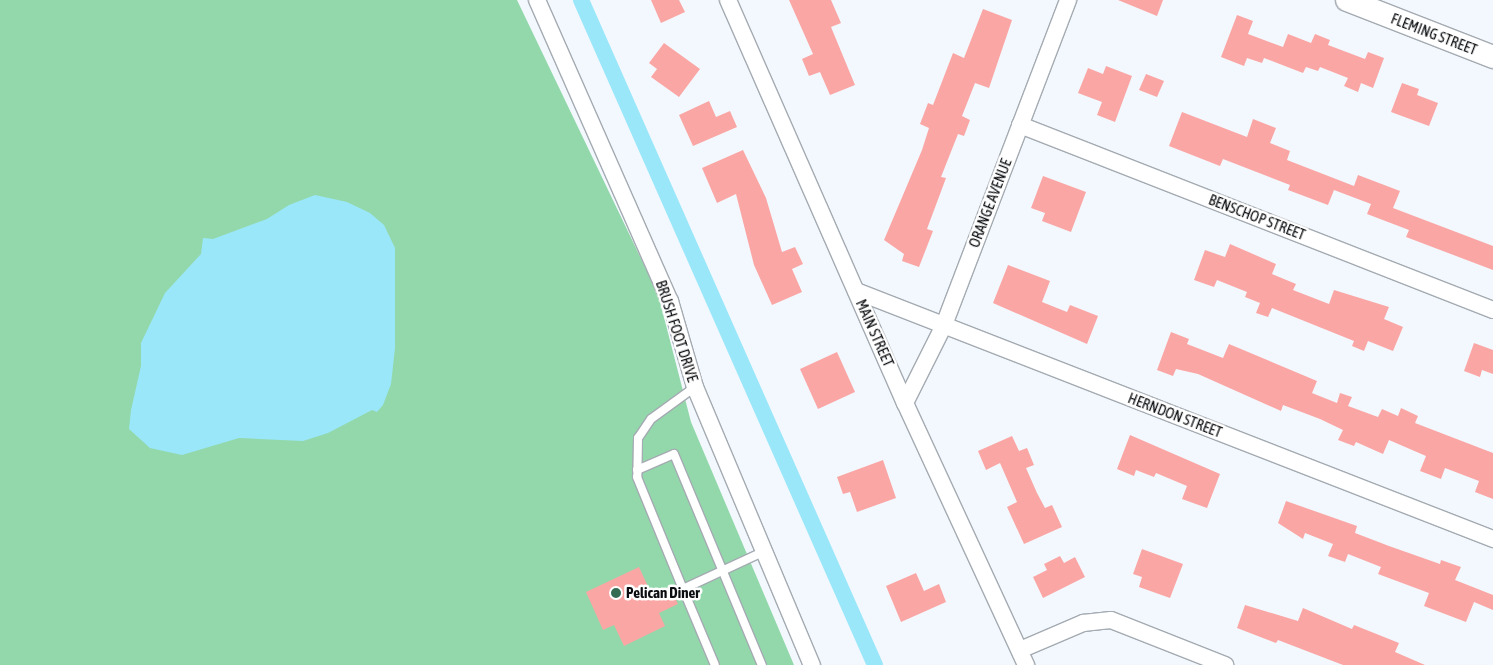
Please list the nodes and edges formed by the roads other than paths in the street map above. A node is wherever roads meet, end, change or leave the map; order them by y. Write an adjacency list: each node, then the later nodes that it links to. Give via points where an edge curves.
1 (536, 0): 10 (street, BRUSH FOOT DRIVE, via 670,300)
2 (728, 0): 7 (street, MAIN STREET)
3 (1068, 0): 6 (street, ORANGE AVENUE)
4 (1347, 0): 5 (street, FLEMING STREET)
5 (1493, 57)
6 (1020, 125): 8 (street, BENSCHOP STREET); 9 (street, ORANGE AVENUE)
7 (856, 291): 9 (street, HERNDON STREET); 11 (street, MAIN STREET)
8 (1493, 310)
9 (944, 325): 11 (street, ORANGE AVENUE); 13 (street, HERNDON STREET)
10 (695, 388): 12 (lane, via 651,419 638,438); 14 (street, BRUSH FOOT DRIVE)
11 (905, 403): 17 (street, MAIN STREET)
12 (637, 470): 15 (lane, via 674,454); 16 (lane)
13 (1493, 539)
14 (765, 551): 15 (lane); 20 (street, BRUSH FOOT DRIVE)
15 (723, 570): 16 (lane); 19 (lane)
16 (683, 589): 18 (lane)
17 (1023, 657): 21 (street, via 1083,623 1111,620)
18 (715, 665)
19 (762, 665)
20 (812, 665)
21 (1225, 665)

